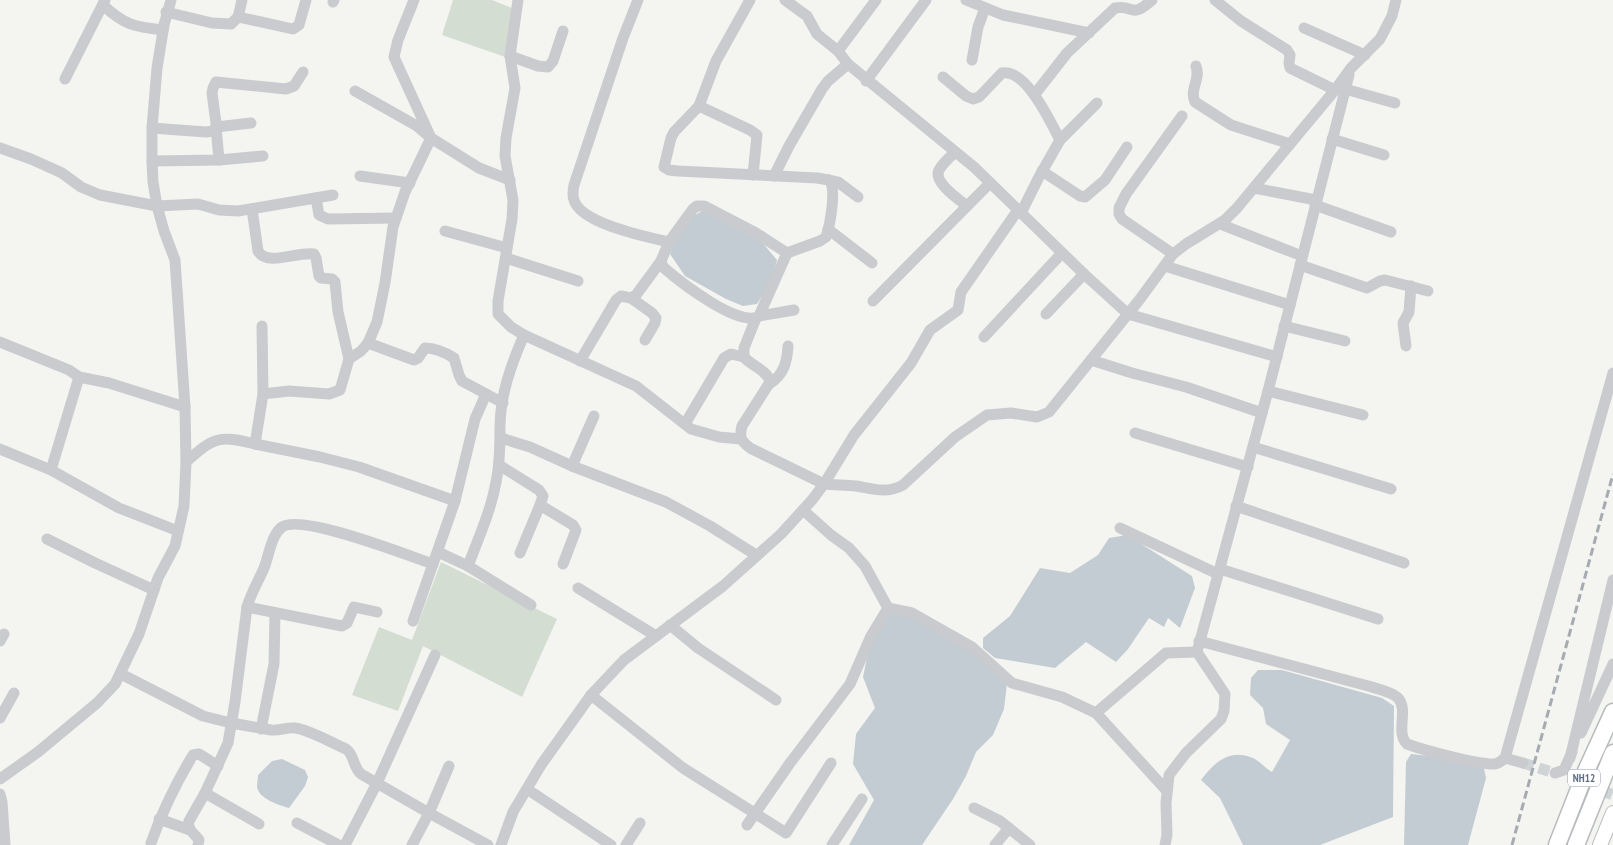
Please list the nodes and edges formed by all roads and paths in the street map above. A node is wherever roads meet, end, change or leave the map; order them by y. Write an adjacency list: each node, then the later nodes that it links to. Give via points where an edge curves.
1 (170, 0): 17 (street)
2 (242, 0): 18 (street)
3 (306, 0): 18 (street, via 299,25 293,29)
4 (414, 0): 43 (street, via 394,57)
5 (518, 0): 25 (street)
6 (638, 0): 76 (street, via 572,194 576,205 607,225)
7 (750, 0): 38 (street, via 716,61)
8 (785, 0): 23 (street, via 806,16 817,34)
9 (876, 0): 23 (street)
10 (926, 0): 32 (street)
11 (966, 0): 16 (street)
12 (1152, 0): 22 (street, via 1136,11 1115,8)
13 (1215, 0): 33 (street, via 1287,50 1290,68)
14 (1396, 0): 24 (street, via 1387,27)
15 (104, 2): 20 (street, via 126,23); 31 (street)
16 (985, 8): 22 (street); 26 (street)
17 (166, 12): 18 (street, via 224,25 231,24); 20 (street)
18 (238, 17)
19 (1304, 28): 24 (street)
20 (163, 30): 42 (street)
21 (563, 31): 25 (street, via 548,67)
22 (1089, 32): 35 (street, via 1067,53)
23 (838, 51): 27 (street)
24 (1365, 55): 33 (street, via 1351,68)
25 (510, 56): 58 (street, via 515,88 505,156)
26 (972, 60)
27 (848, 64): 32 (street); 57 (street, via 822,89)
28 (1196, 66): 46 (street, via 1198,77 1192,92 1195,102 1231,125)
29 (303, 72): 41 (street, via 294,86 286,89 216,82 212,93)
30 (943, 77): 35 (street, via 973,100 1002,73 1008,72)
31 (65, 78)
32 (866, 80): 49 (street)
33 (1340, 90): 37 (street); 44 (street); 46 (street)
34 (355, 91): 43 (street)
35 (1035, 94): 45 (street)
36 (1097, 103): 45 (street)
37 (1395, 103)
38 (699, 106): 55 (street, via 757,135); 55 (street, via 670,138 664,164 666,169)
39 (1182, 116): 80 (street, via 1119,208 1122,219)
40 (251, 123): 41 (street)
41 (216, 127): 42 (street, via 206,132); 52 (street)
42 (152, 128): 53 (street)
43 (431, 138): 58 (street, via 479,168); 60 (street)
44 (1332, 139): 50 (street); 66 (street)
45 (1060, 140): 54 (street)
46 (1290, 144): 62 (street)
47 (1127, 146): 54 (street, via 1105,180 1085,197)
48 (0, 148): 67 (street, via 46,166 100,195)
49 (955, 152): 61 (street); 68 (street, via 940,168 938,178)
50 (1384, 155)
51 (263, 156): 52 (street)
52 (220, 160): 53 (street)
53 (152, 161): 67 (street)
54 (1042, 171): 70 (street)
55 (753, 175): 57 (street)
56 (360, 176): 60 (street)
57 (774, 176): 59 (street)
58 (510, 180): 78 (street, via 512,200)
59 (829, 180): 64 (street, via 838,182); 73 (street, via 833,186)
60 (410, 184): 71 (street)
61 (990, 184): 68 (street); 70 (street)
62 (1254, 188): 66 (street); 72 (street)
63 (333, 195): 65 (street)
64 (858, 197)
65 (316, 198): 69 (street); 71 (street, via 319,215 328,219)
66 (1315, 203): 75 (street); 82 (street)
67 (157, 206): 69 (street, via 192,203 227,211); 118 (street, via 175,260)
68 (966, 206): 90 (street)
69 (252, 208): 108 (street, via 260,255 268,258 314,254 319,276 335,282)
70 (1020, 212): 77 (street); 134 (street, via 961,292 958,310 930,330 911,363 854,435)
71 (396, 218): 103 (street, via 377,322)
72 (1220, 224): 80 (street); 82 (street)
73 (828, 229): 79 (street, via 824,239); 83 (street)
74 (445, 231): 78 (street)
75 (1391, 232)
76 (669, 242): 79 (street, via 693,209 704,206); 81 (street)
77 (1062, 252): 85 (street); 99 (street)
78 (507, 253): 86 (street); 98 (street, via 497,309 502,320)
79 (787, 253): 95 (street)
80 (1173, 254): 84 (street)
81 (661, 261): 89 (street); 95 (street, via 669,273 705,299 734,314 751,319)
82 (1301, 261): 87 (street, via 1367,288 1385,280); 91 (street)
83 (872, 263)
84 (1165, 266): 91 (street); 94 (street)
85 (1084, 274): 93 (street); 94 (street)
86 (578, 281)
87 (1411, 286): 88 (street); 105 (street, via 1410,308 1403,323)
88 (1428, 291)
89 (631, 298): 100 (street, via 656,318); 110 (street, via 621,296 616,300)
90 (874, 301)
91 (1290, 305): 97 (street)
92 (794, 310): 95 (street)
93 (1046, 314)
94 (1128, 314): 107 (street); 109 (street)
95 (758, 317): 106 (street, via 744,348)
96 (262, 326): 115 (street)
97 (1284, 326): 101 (street); 107 (street)
98 (524, 335): 110 (street); 117 (street, via 512,363)
99 (984, 337)
100 (645, 340)
101 (1345, 341)
102 (0, 342): 112 (street)
103 (368, 343): 108 (street); 116 (street, via 414,360 425,348 449,355 454,358 462,381)
104 (788, 346): 113 (street, via 787,361 779,377)
105 (1406, 346)
106 (744, 357): 113 (street, via 767,374); 122 (street, via 731,354 724,358)
107 (1277, 357): 114 (street)
108 (349, 359): 115 (street, via 340,390 329,394 289,391)
109 (1091, 360): 119 (street); 134 (street, via 1050,412 1037,417 1011,413 987,415 955,437 895,490)
110 (580, 361): 122 (street, via 636,386)
111 (1613, 373): 176 (street)
112 (79, 376): 118 (street); 133 (street)
113 (769, 384): 125 (street, via 742,426)
114 (1268, 391): 119 (street); 120 (street)
115 (263, 394): 126 (street)
116 (486, 394): 117 (street); 136 (street, via 468,441)
117 (503, 403): 124 (street)
118 (185, 407): 129 (street)
119 (1262, 413): 127 (street)
120 (1363, 415)
121 (594, 416): 131 (street)
122 (685, 424): 125 (street, via 702,433)
123 (1135, 432): 132 (street)
124 (501, 438): 130 (street); 131 (street)
125 (741, 439): 134 (street, via 750,448)
126 (256, 444): 129 (street, via 217,439); 136 (street, via 359,467)
127 (1253, 447): 132 (street); 135 (street)
128 (0, 450): 133 (street)
129 (186, 462): 141 (street, via 184,506)
130 (499, 465): 137 (street, via 539,490 543,496); 149 (street, via 490,506)
131 (572, 466): 145 (street, via 666,502)
132 (1248, 468): 138 (street)
133 (51, 470): 141 (street, via 119,508)
134 (824, 484): 139 (street)
135 (1390, 489)
136 (455, 500): 143 (street)
137 (540, 506): 144 (street); 148 (street, via 576,530)
138 (1236, 506): 146 (street); 150 (street)
139 (803, 510): 145 (street); 156 (street, via 849,548 865,566)
140 (1120, 528): 150 (street)
141 (178, 531): 153 (street, via 175,546)
142 (47, 539): 153 (street)
143 (438, 552): 147 (street); 149 (street)
144 (520, 553)
145 (756, 556): 161 (street, via 723,586)
146 (1404, 563)
147 (433, 564): 155 (street, via 340,532 287,524 276,535); 160 (street)
148 (563, 564)
149 (468, 566): 154 (street)
150 (1219, 572): 159 (street); 163 (street)
151 (1613, 580): 177 (street)
152 (578, 588): 162 (street)
153 (154, 590): 166 (street)
154 (531, 606)
155 (246, 607): 158 (street); 173 (street)
156 (888, 608): 171 (street, via 912,613 972,647 1012,682 1062,697); 193 (street, via 870,636 850,684)
157 (377, 612): 158 (street, via 354,607 347,623 342,626)
158 (275, 613): 174 (street, via 274,664)
159 (1378, 619)
160 (413, 622)
161 (670, 625): 162 (street); 169 (street, via 698,648)
162 (656, 636): 168 (street, via 624,660)
163 (1198, 646): 171 (street, via 1166,653); 176 (street, via 1394,695 1402,705 1404,742 1479,762 1495,764); 186 (street, via 1224,694 1224,711 1221,719 1169,774)
164 (435, 655): 184 (street)
165 (1613, 664): 177 (street)
166 (121, 674): 173 (street, via 184,708); 182 (street, via 97,703)
167 (14, 693): 172 (street)
168 (591, 694): 185 (street); 193 (street, via 683,768)
169 (776, 700)
170 (1613, 712): 215 (highway, NH12)
171 (1096, 713): 186 (street)
172 (0, 718)
173 (231, 723): 174 (street); 180 (street, via 228,743)
174 (262, 729): 184 (street, via 302,730 346,749 351,752 358,771)
175 (1613, 753): 216 (highway, NH12)
176 (1505, 758): 179 (street)
177 (1570, 758): 183 (street, via 1564,770 1555,773)
178 (830, 763): 193 (street, via 786,833)
179 (1523, 763)
180 (218, 766): 187 (street); 194 (street, via 199,754 193,755)
181 (449, 766): 191 (street)
182 (0, 779)
183 (1571, 779)
184 (377, 783): 191 (street); 205 (street)
185 (527, 789): 208 (street, via 513,812); 209 (street)
186 (1167, 791): 214 (street, via 1168,835)
187 (205, 793): 196 (street); 200 (street, via 189,821)
188 (0, 794): 202 (street)
189 (862, 799): 211 (street)
190 (974, 808): 199 (street)
191 (429, 813): 206 (street); 207 (street)
192 (1613, 813): 217 (main road)
193 (755, 814): 198 (street)
194 (159, 819): 200 (street); 201 (street)
195 (640, 823): 210 (street)
196 (259, 824)
197 (297, 824): 204 (street)
198 (747, 825)
199 (1009, 828): 212 (street); 213 (street)
200 (190, 830): 203 (street, via 199,840)
201 (151, 843)
202 (5, 845)
203 (198, 845)
204 (339, 845)
205 (345, 845)
206 (412, 845)
207 (488, 845)
208 (501, 845)
209 (611, 845)
210 (626, 845)
211 (832, 845)
212 (995, 845)
213 (1030, 845)
214 (1164, 845)
215 (1557, 845)
216 (1576, 845)
217 (1600, 845)

